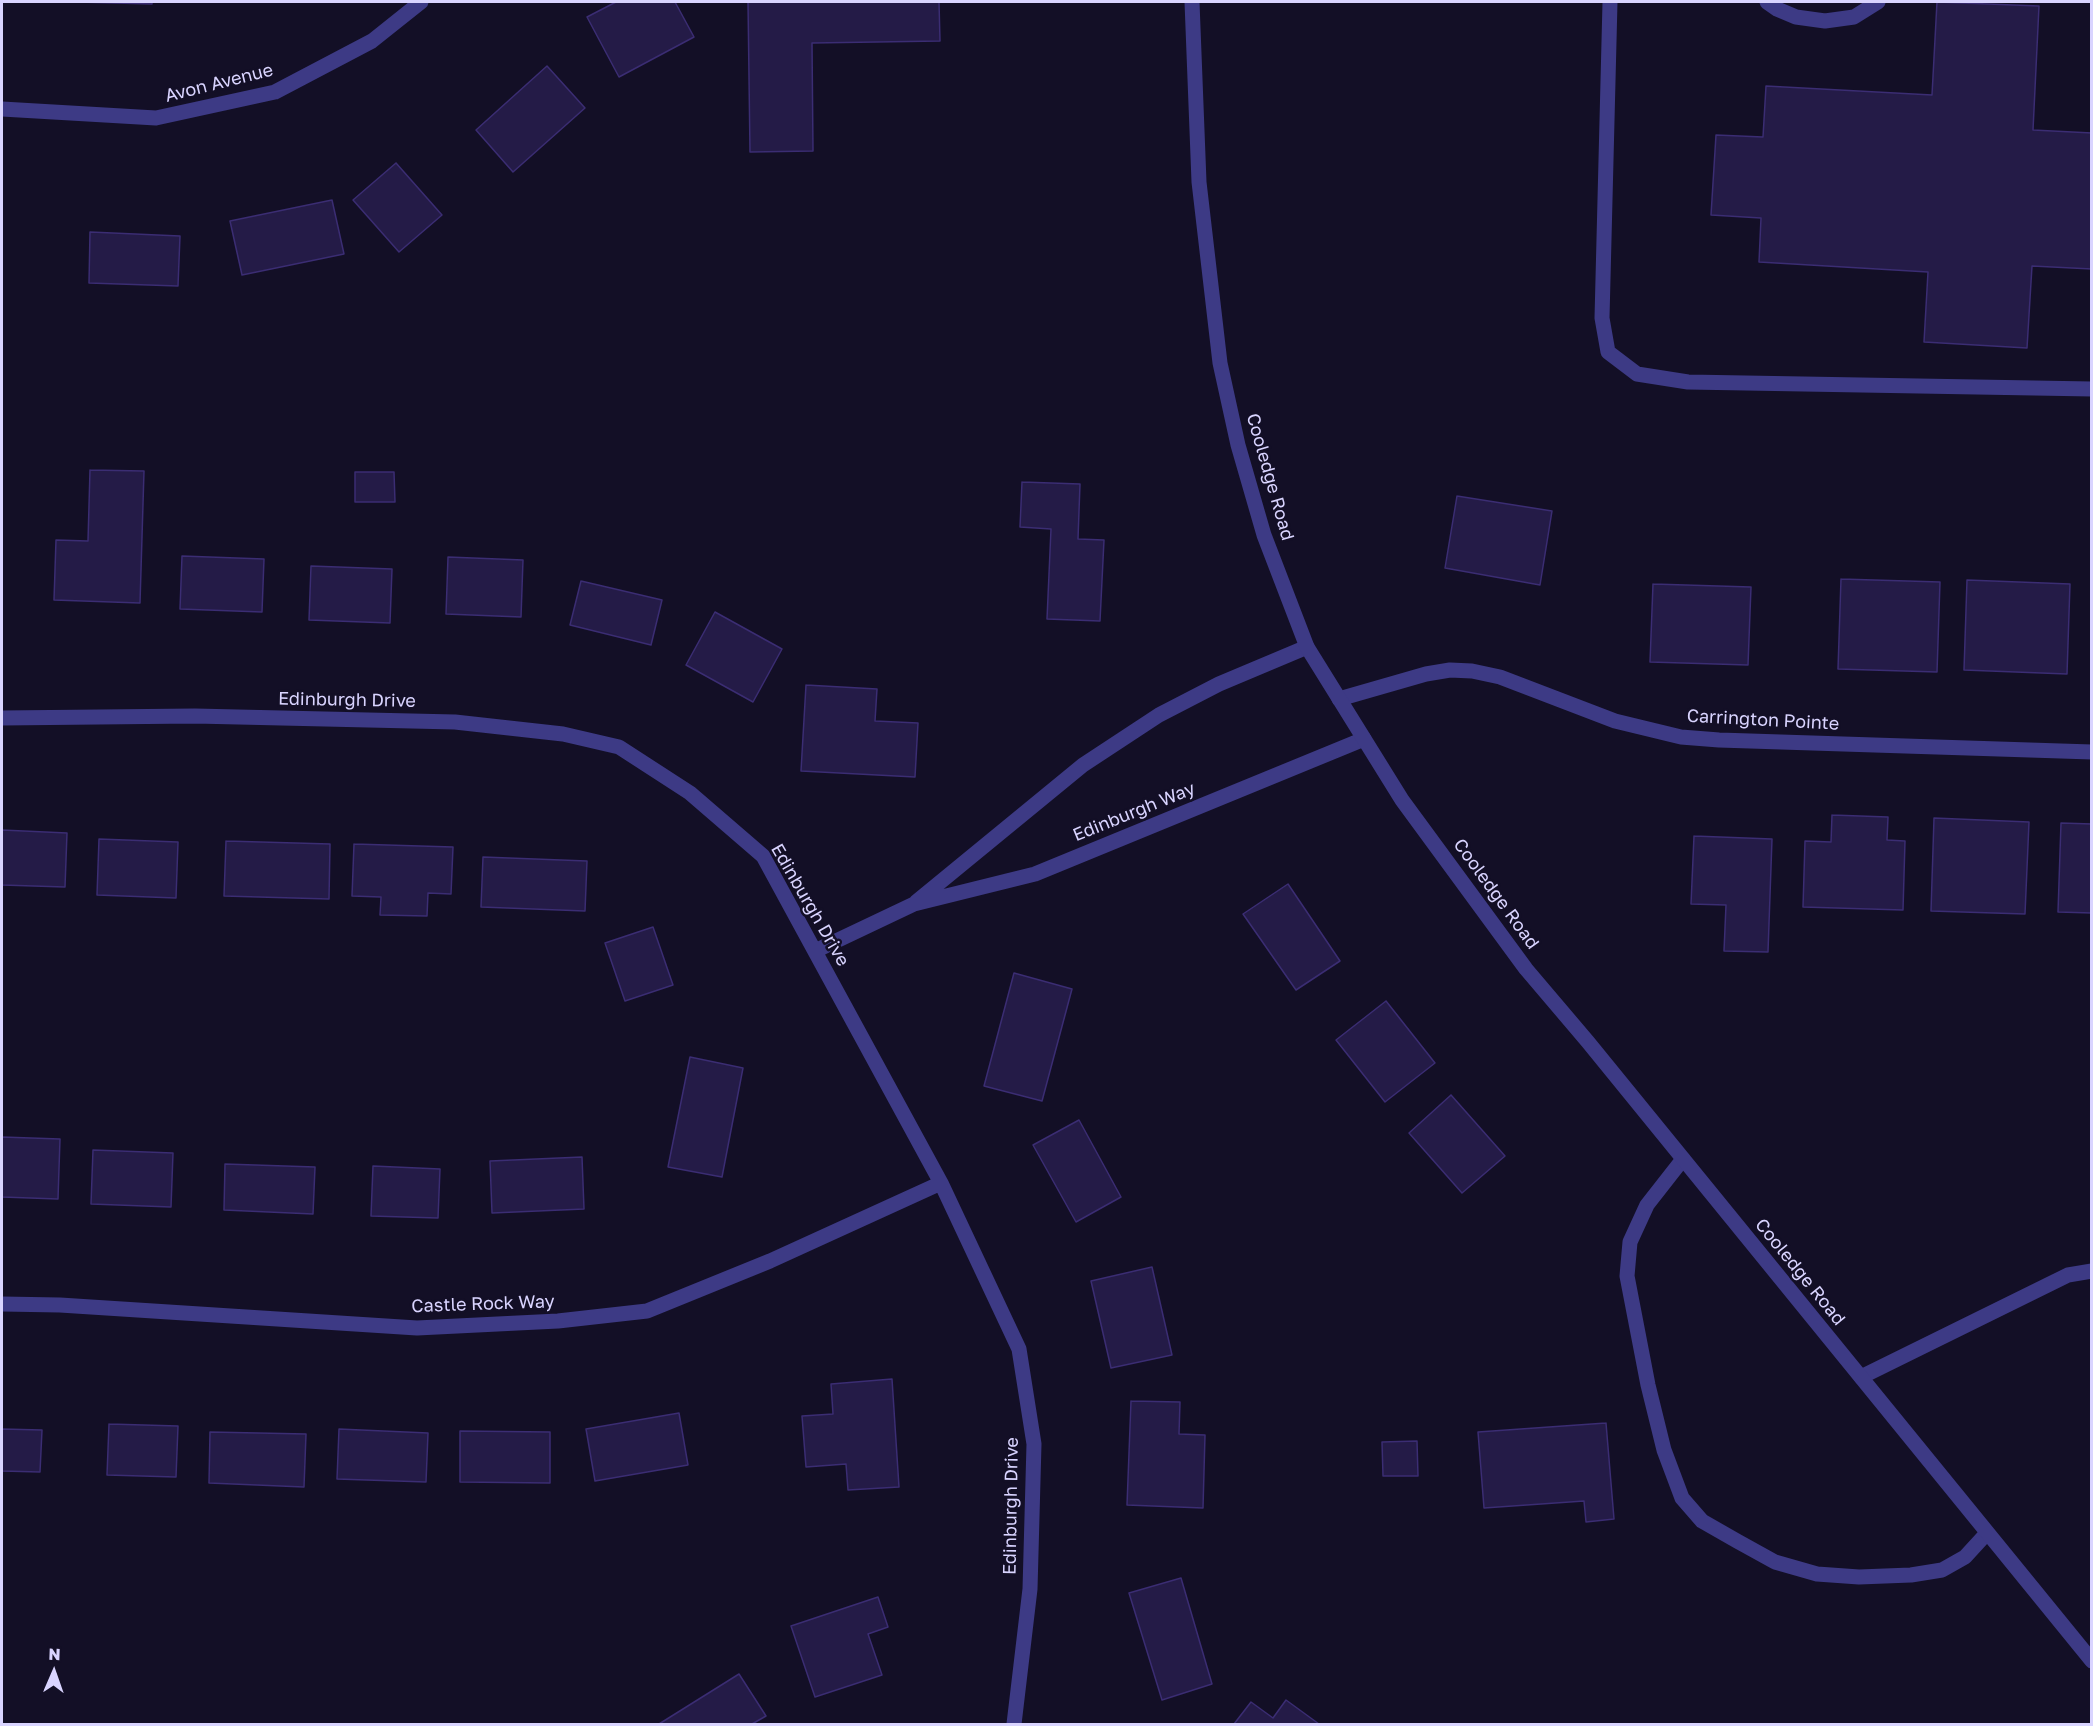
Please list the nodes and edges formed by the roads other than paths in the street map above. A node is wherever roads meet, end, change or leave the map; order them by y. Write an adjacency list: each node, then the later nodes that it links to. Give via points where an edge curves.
1 (421, 2): 6 (street, Avon Avenue, via 372,41 275,92 156,118)
2 (1192, 2): 8 (street, Cooledge Road, via 1199,182 1220,363 1238,445 1264,534)
3 (1610, 2): 7 (street, via 1602,318 1608,352 1637,374 1688,382)
4 (1767, 2): 5 (street, via 1796,17 1825,21 1854,17)
5 (1878, 2)
6 (2, 109)
7 (2091, 389)
8 (1307, 647): 9 (street, Cooledge Road); 13 (street, Edinburgh Way, via 1219,684 1159,715 1083,765)
9 (1339, 699): 11 (street, Cooledge Road); 12 (street, Carrington Pointe, via 1426,674 1472,671 1500,677 1615,721 1682,736 1730,741)
10 (2, 718): 14 (street, Edinburgh Drive, via 195,716 455,722 563,734 620,747 690,794 763,856)
11 (1364, 739): 13 (street, Edinburgh Way, via 1035,874); 15 (street, Cooledge Road, via 1402,800 1526,969)
12 (2091, 752)
13 (914, 904): 14 (street, Edinburgh Way)
14 (815, 951): 16 (street, Edinburgh Drive)
15 (1683, 1159): 19 (street, Cooledge Road); 20 (street, via 1647,1205 1630,1242 1627,1276 1650,1396 1682,1498 1702,1521 1775,1562 1817,1574 1859,1577 1942,1570 1965,1557)
16 (941, 1183): 18 (street, Castle Rock Way, via 770,1261 647,1311 558,1321 417,1328); 22 (street, Edinburgh Drive, via 1019,1349 1034,1444 1030,1589)
17 (2091, 1271): 19 (street, via 2068,1275)
18 (2, 1304)
19 (1861, 1377): 20 (street, Cooledge Road)
20 (1988, 1533): 21 (street, Cooledge Road)
21 (2091, 1661)
22 (1014, 1725)

